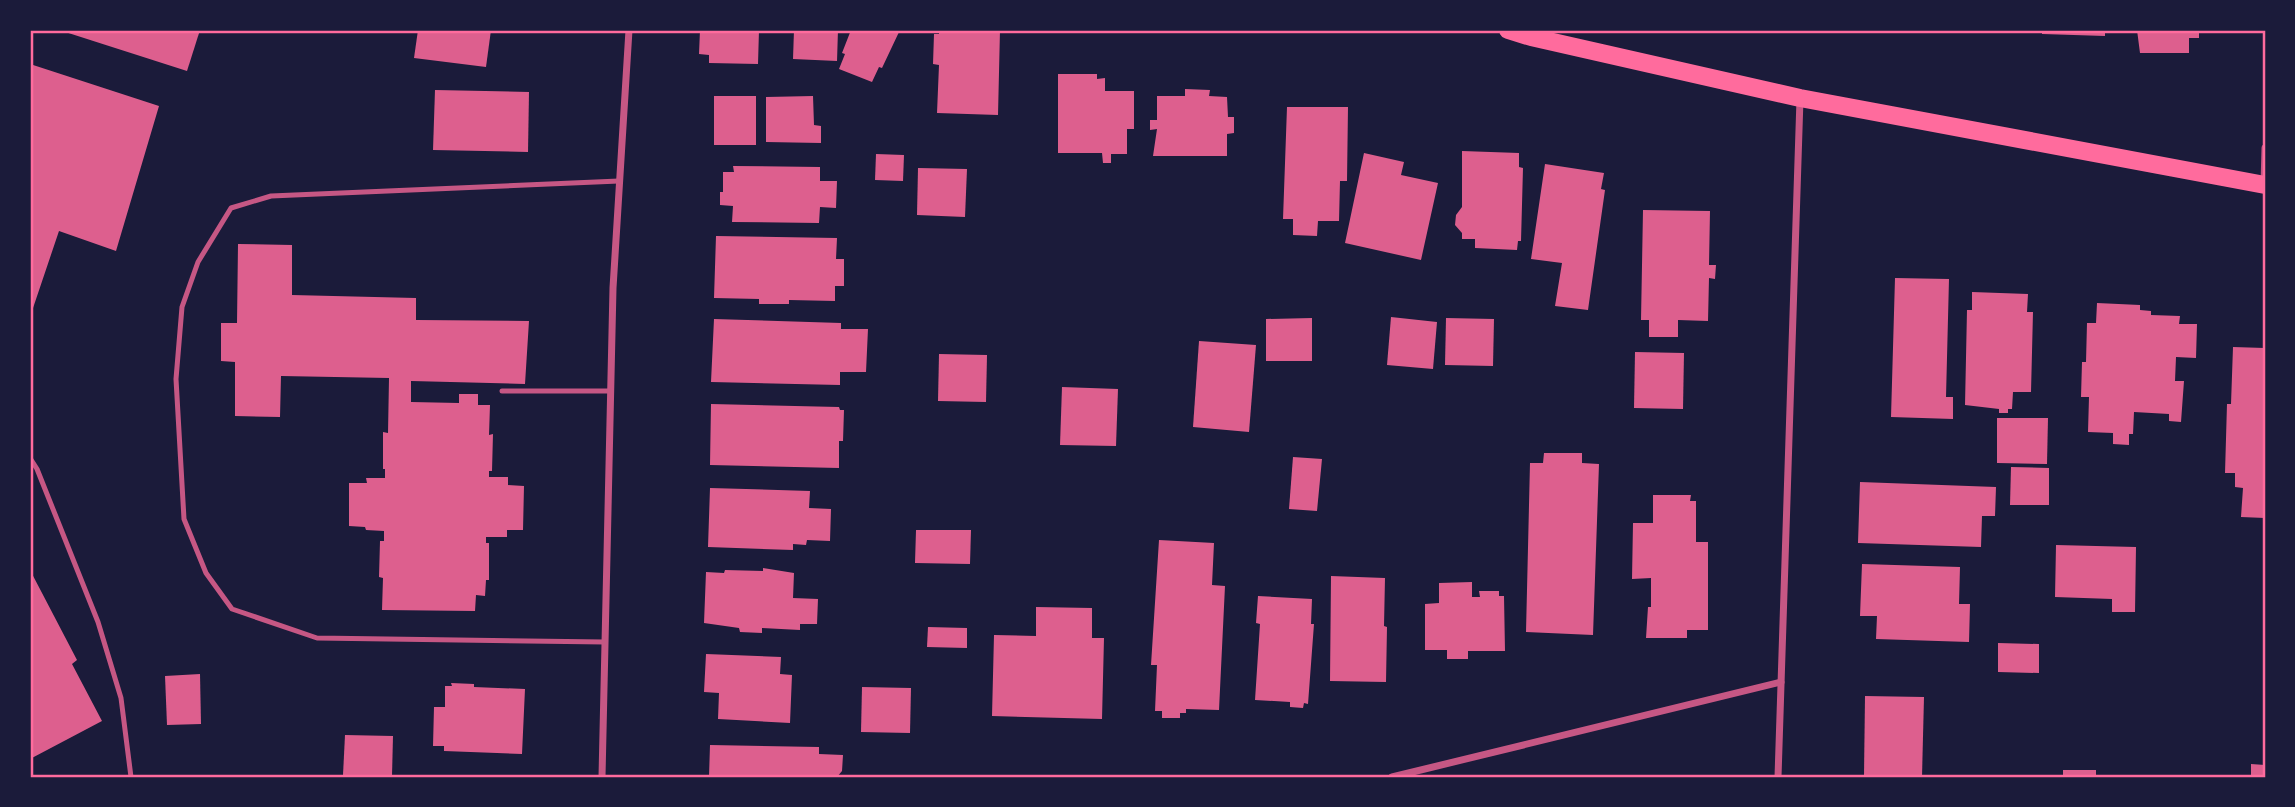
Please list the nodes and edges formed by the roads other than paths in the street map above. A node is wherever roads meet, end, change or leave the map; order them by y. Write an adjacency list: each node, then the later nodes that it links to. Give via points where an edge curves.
1 (629, 30): 5 (street)
2 (1508, 30): 3 (main road)
3 (1800, 98): 6 (main road); 11 (street)
4 (2265, 148): 6 (street)
5 (619, 181): 8 (street); 10 (lane, via 271,196 231,208 198,262 182,307 176,379 184,519 206,573 232,609 317,638)
6 (2265, 185)
7 (502, 391): 8 (lane)
8 (611, 391): 10 (street)
9 (30, 458): 12 (lane, via 98,622 121,698)
10 (605, 642): 13 (street)
11 (1781, 682): 14 (street); 15 (street)
12 (131, 777)
13 (602, 777)
14 (1392, 777)
15 (1778, 777)

